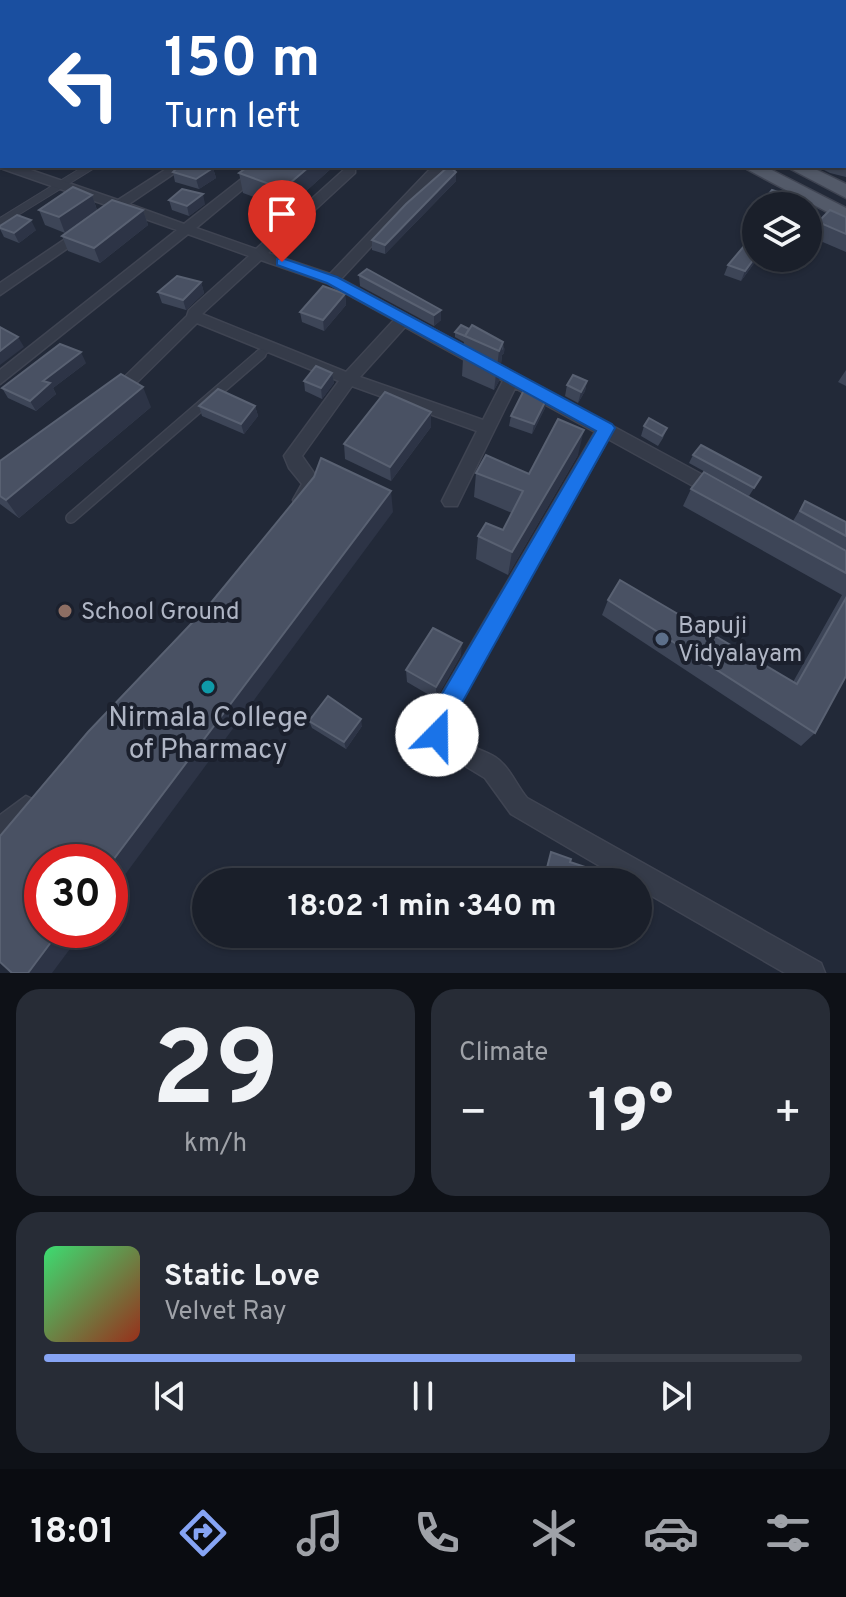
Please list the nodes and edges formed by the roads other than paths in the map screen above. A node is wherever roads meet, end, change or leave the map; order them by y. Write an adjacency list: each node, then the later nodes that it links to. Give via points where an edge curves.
1 (14, 168): 10 (street)
2 (88, 168): 10 (lane)
3 (176, 168): 12 (street)
4 (261, 168): 16 (street)
5 (438, 168): 18 (street)
6 (754, 168): 14 (main road)
7 (772, 168): 13 (main road)
8 (798, 168): 11 (main road)
9 (351, 170): 17 (street)
10 (59, 185): 12 (street); 15 (lane)
11 (846, 192)
12 (116, 206): 16 (street); 19 (street)
13 (846, 208)
14 (846, 216)
15 (0, 222)
16 (184, 231): 17 (street); 23 (street)
17 (258, 253): 18 (street); 20 (street)
18 (332, 280): 21 (street)
19 (0, 290)
20 (195, 317): 22 (street); 26 (street)
21 (403, 320): 24 (street); 25 (street)
22 (269, 347): 25 (street); 32 (lane)
23 (0, 378)
24 (512, 378): 27 (street); 28 (street)
25 (349, 379): 27 (street); 31 (street, via 293,456 312,483)
26 (110, 399)
27 (486, 428): 29 (street)
28 (606, 428): 30 (street); 35 (street, via 437,724 437,735 492,767 519,806)
29 (451, 501)
30 (739, 503)
31 (289, 515)
32 (71, 518)
33 (41, 792): 34 (street)
34 (0, 831)
35 (811, 973)

